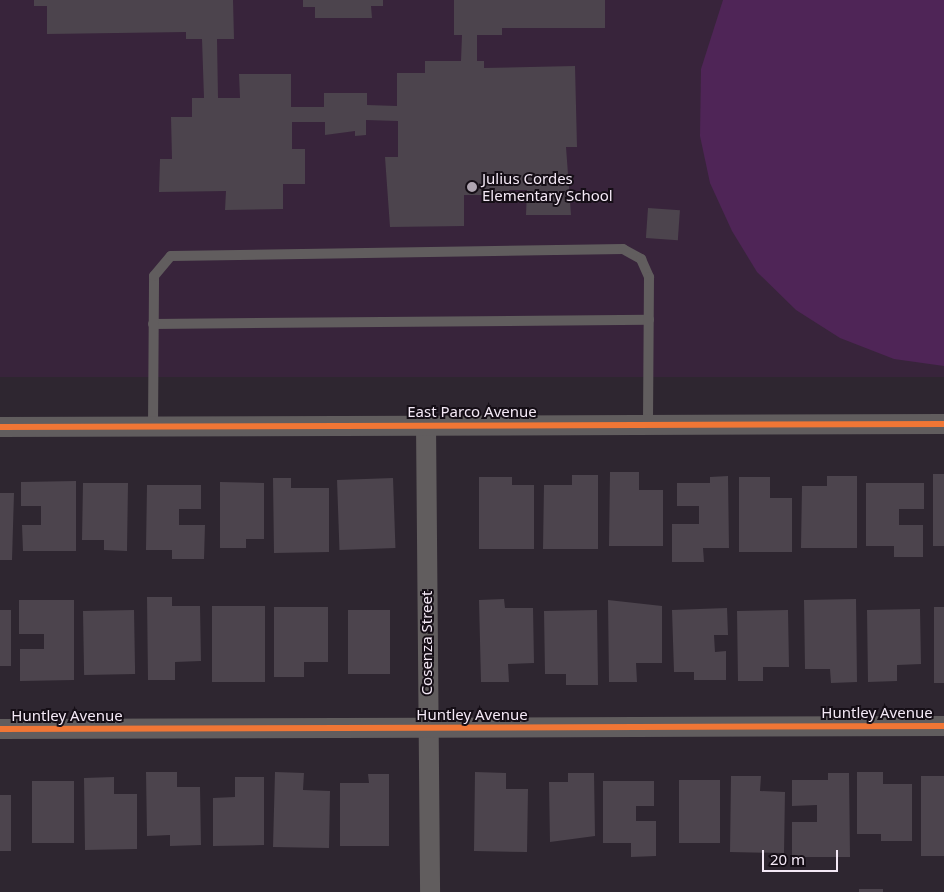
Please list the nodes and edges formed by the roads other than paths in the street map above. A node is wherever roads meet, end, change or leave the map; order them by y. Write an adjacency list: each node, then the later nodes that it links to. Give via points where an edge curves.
1 (649, 320): 2 (lane); 2 (lane, via 649,277 641,259 623,249 172,256 154,276); 4 (lane)
2 (153, 324): 7 (lane)
3 (426, 424): 4 (street, East Parco Avenue); 7 (street, East Parco Avenue); 9 (street, Cosenza Street)
4 (648, 424): 5 (street, East Parco Avenue)
5 (944, 424)
6 (0, 426): 7 (street, East Parco Avenue)
7 (153, 427)
8 (944, 726): 9 (street, Huntley Avenue)
9 (427, 727): 10 (street, Huntley Avenue); 11 (street, Cosenza Street)
10 (0, 729)
11 (430, 892)

